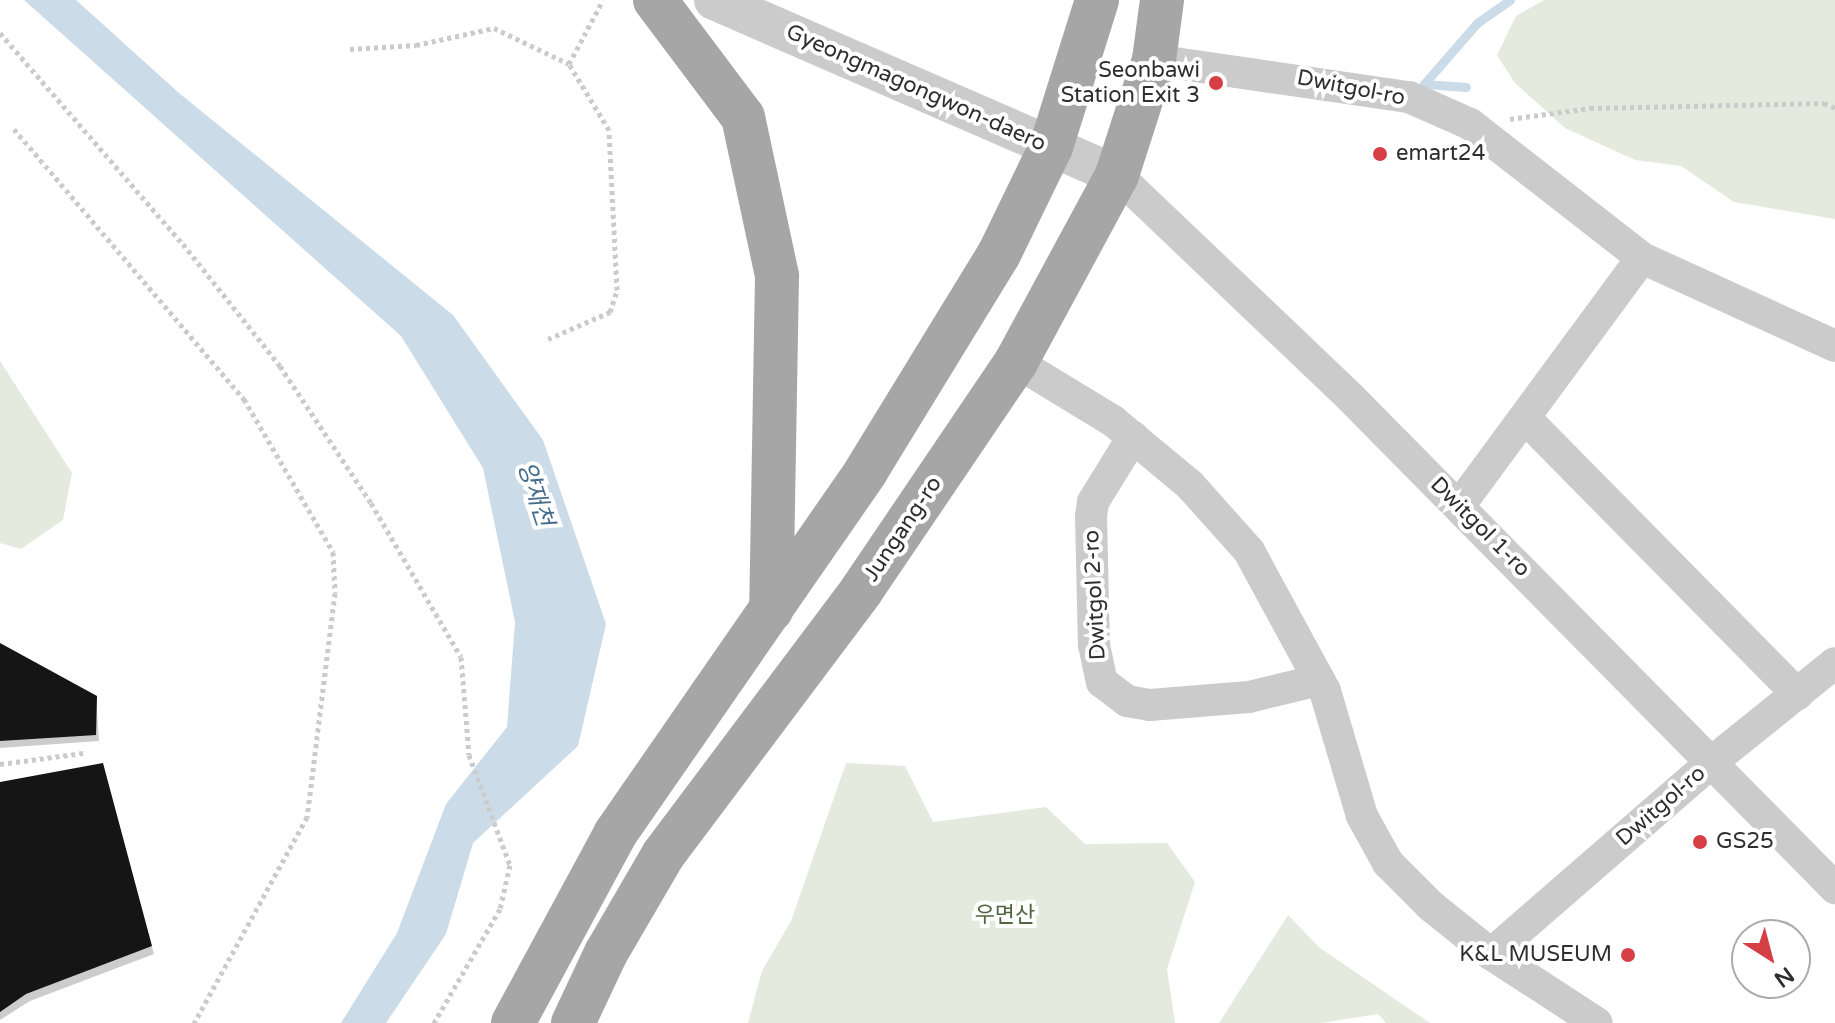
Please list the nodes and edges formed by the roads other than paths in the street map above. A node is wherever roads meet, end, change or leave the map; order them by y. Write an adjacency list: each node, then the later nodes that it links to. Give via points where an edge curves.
1 (655, 0): 14 (main road, via 743,117 777,276)
2 (714, 0): 6 (street, Gyeongmagongwon-daero)
3 (1097, 0): 6 (main road)
4 (1162, 0): 5 (main road, Jungang-ro)
5 (1154, 60): 7 (main road, Jungang-ro); 8 (street, Dwitgol-ro, via 1409,97 1470,124)
6 (1051, 147): 7 (street, Gyeongmagongwon-daero); 14 (main road, via 982,281 866,471)
7 (1117, 175): 10 (main road, Jungang-ro); 13 (street, Dwitgol 1-ro)
8 (1642, 258): 9 (street, Dwitgol-ro); 11 (street)
9 (1835, 346)
10 (1016, 362): 12 (street); 22 (main road, Jungang-ro, via 861,591 663,855)
11 (1525, 418): 13 (street); 17 (street)
12 (1133, 437): 16 (street, via 1190,485 1249,551); 16 (street, Dwitgol 2-ro, via 1093,502 1091,516 1094,645 1102,682 1127,701 1150,705 1249,697)
13 (1459, 506): 18 (street, Dwitgol 1-ro)
14 (771, 610): 21 (main road, via 615,834)
15 (1835, 663): 17 (street, Dwitgol-ro)
16 (1319, 680): 20 (street, via 1362,816 1388,863)
17 (1797, 694): 18 (street, Dwitgol-ro)
18 (1713, 761): 19 (street, Dwitgol 1-ro); 20 (street, Dwitgol-ro)
19 (1835, 888)
20 (1491, 954): 23 (street)
21 (513, 1023)
22 (573, 1023)
23 (1597, 1023)

